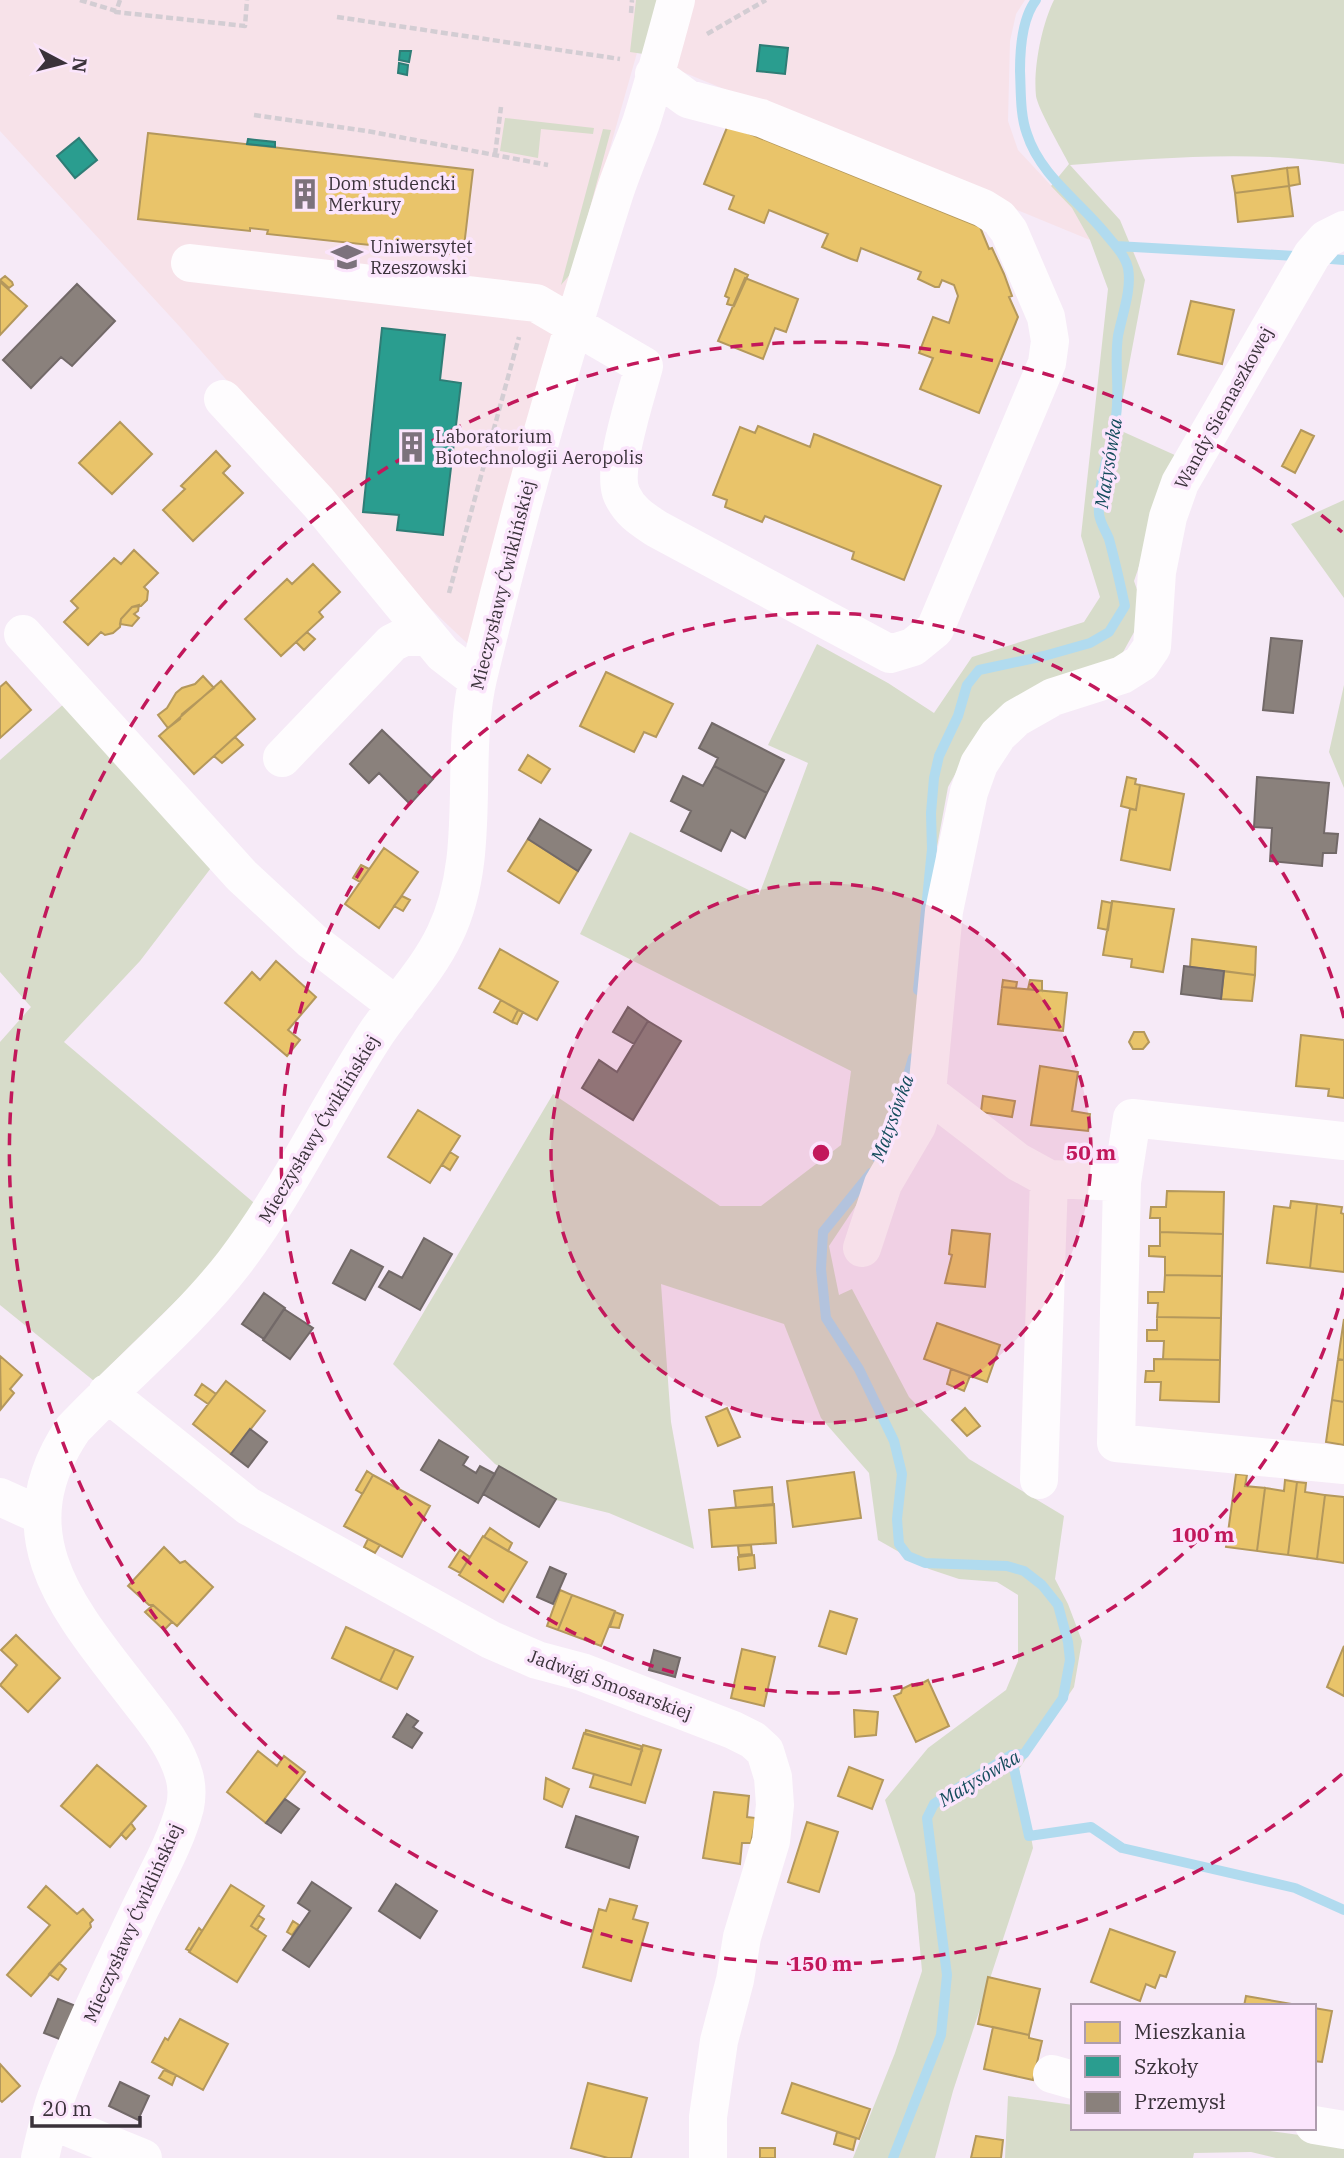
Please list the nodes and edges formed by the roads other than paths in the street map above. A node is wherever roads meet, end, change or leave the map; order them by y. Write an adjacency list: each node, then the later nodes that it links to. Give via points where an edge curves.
1 (676, 0): 2 (street, Mieczysławy Ćwiklińskiej)
2 (656, 69): 5 (street, Mieczysławy Ćwiklińskiej); 5 (street, via 688,99 761,118 983,208 1009,231 1046,317 1050,341 1046,363 935,629 913,647 890,653 633,513 620,493 619,464 644,366)
3 (1344, 230): 12 (street, Wandy Siemaszkowej, via 1326,239 1312,255 1180,483 1157,572 1152,647 1141,663 1122,674 1053,697 1016,718 979,764 944,911)
4 (190, 263): 5 (street, via 536,303)
5 (574, 327): 9 (street, Mieczysławy Ćwiklińskiej)
6 (223, 399): 8 (street, via 318,502)
7 (23, 634): 11 (street, via 240,875 312,941)
8 (429, 638): 9 (street); 10 (street, via 404,637 392,643)
9 (477, 680): 11 (street, Mieczysławy Ćwiklińskiej, via 467,843 456,900 446,932)
10 (282, 758)
11 (397, 1006): 17 (street, Mieczysławy Ćwiklińskiej, via 233,1265 194,1310)
12 (927, 1092): 14 (street, via 1018,1162); 16 (street, Wandy Siemaszkowej, via 917,1126 883,1184)
13 (1344, 1141): 15 (street, via 1132,1118)
14 (1049, 1179): 15 (street); 19 (street)
15 (1122, 1182): 18 (street, via 1116,1443)
16 (862, 1248)
17 (107, 1393): 21 (street, Mieczysławy Ćwiklińskiej, via 60,1447 45,1482); 27 (street, Jadwigi Smosarskiej, via 248,1506 491,1640 733,1730 765,1751 773,1777 771,1841 742,1937 719,2041 708,2117)
18 (1344, 1465)
19 (1039, 1480)
20 (0, 1497): 21 (street)
21 (40, 1514): 22 (street, Mieczysławy Ćwiklińskiej, via 50,1570 64,1598 169,1742 186,1789 185,1805 165,1857 106,1981)
22 (50, 2120): 25 (street, Mieczysławy Ćwiklińskiej); 26 (street)
23 (1316, 2125): 24 (street)
24 (1344, 2130)
25 (40, 2158)
26 (143, 2158)
27 (708, 2158)

